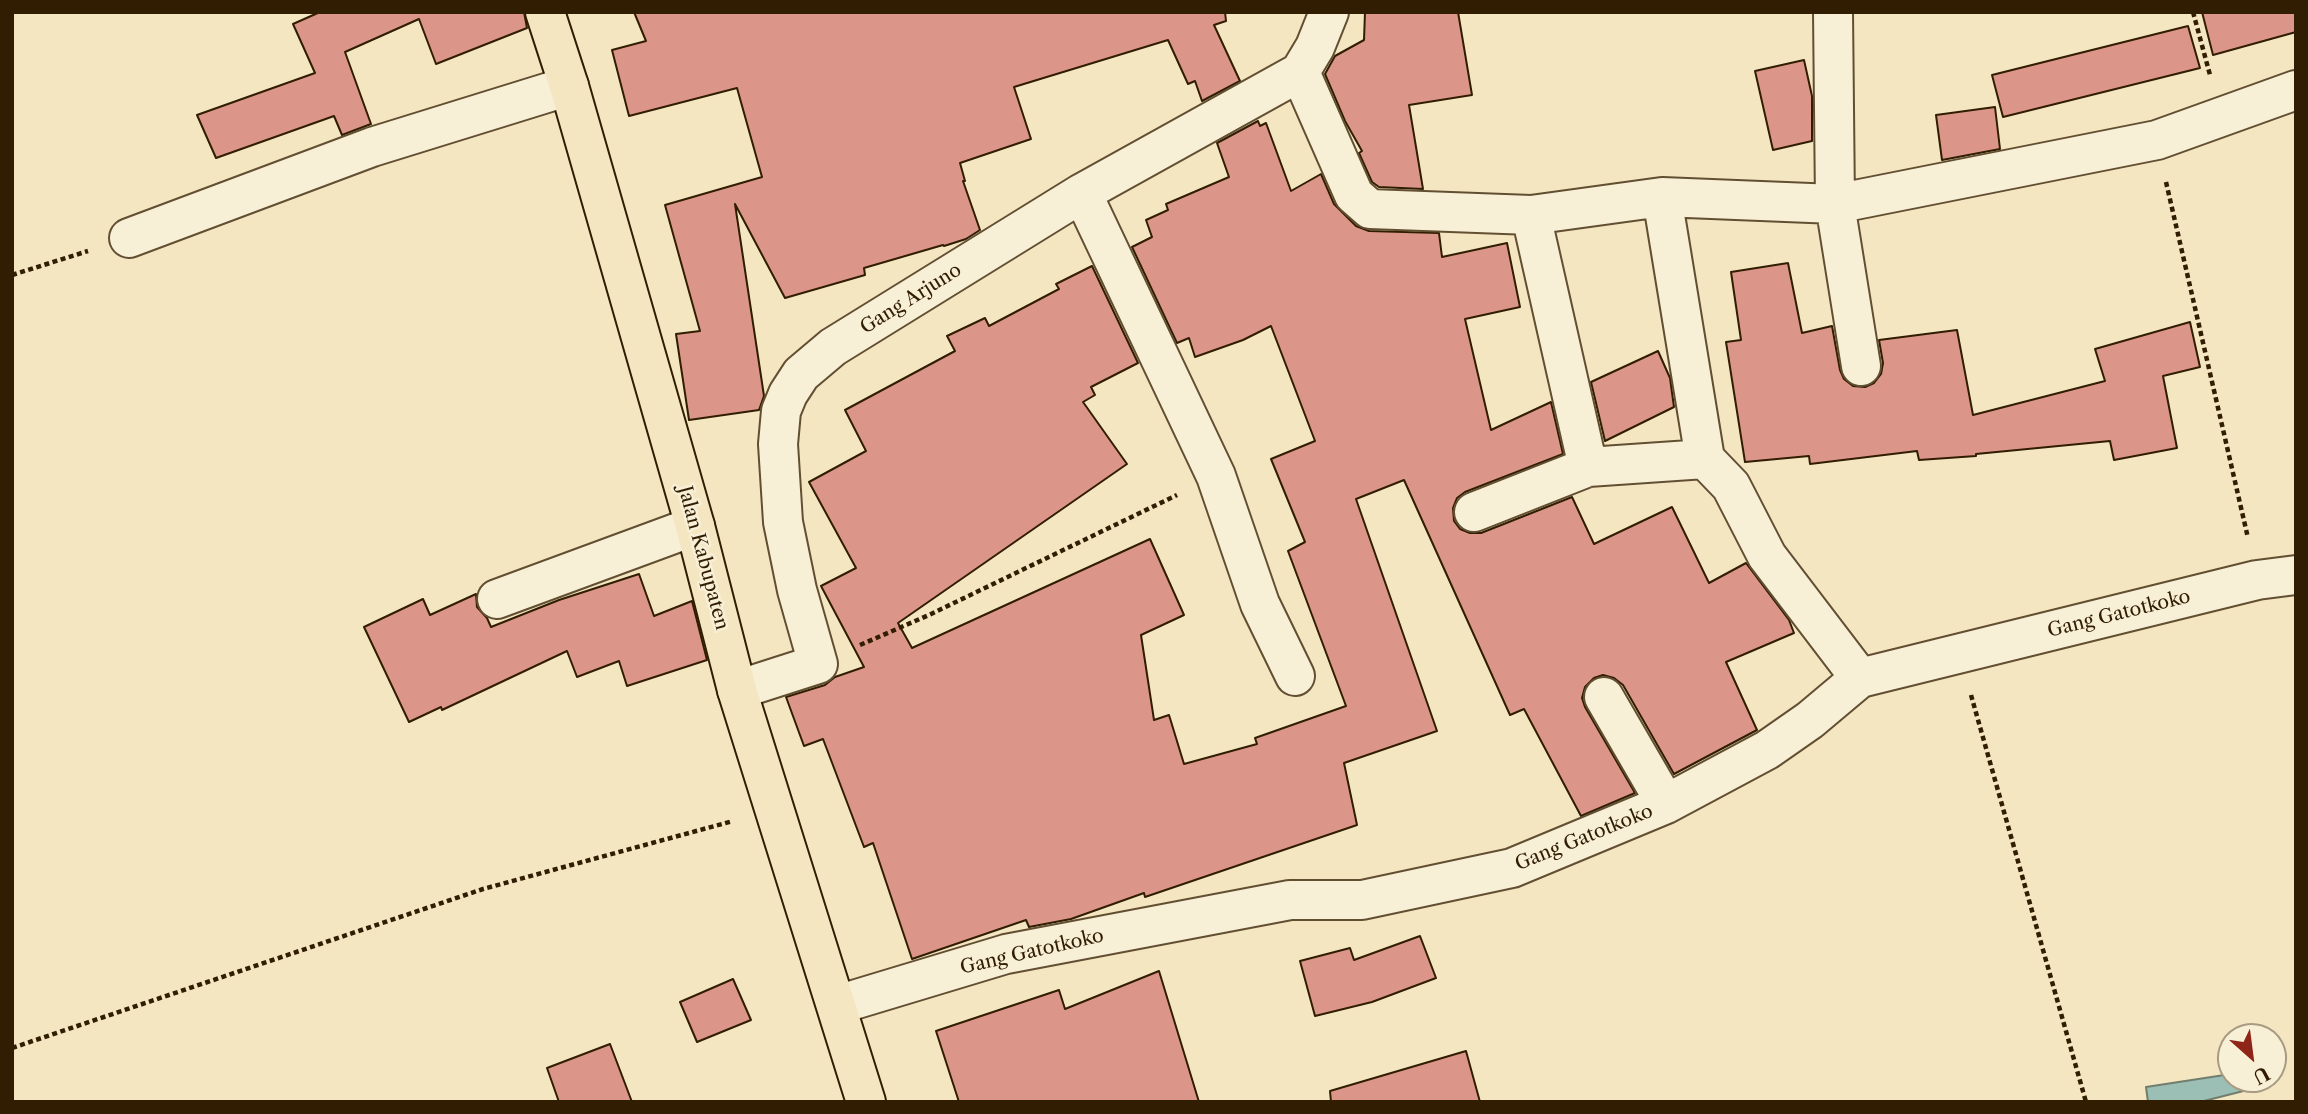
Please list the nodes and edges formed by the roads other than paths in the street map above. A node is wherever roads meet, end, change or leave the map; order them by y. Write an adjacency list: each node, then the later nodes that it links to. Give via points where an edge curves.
1 (545, 12): 5 (main road, Jalan Kabupaten)
2 (1329, 12): 4 (street)
3 (1833, 12): 9 (street)
4 (1300, 72): 7 (street, Gang Arjuno); 10 (street, via 1354,194 1370,209)
5 (569, 86): 11 (street, via 372,147); 16 (main road, Jalan Kabupaten)
6 (2296, 90): 9 (street, via 2157,140)
7 (1082, 193): 19 (street, via 1216,476 1260,604); 21 (street, Gang Arjuno, via 834,347 801,374 788,394 778,427 783,522 818,664)
8 (1661, 197): 9 (street); 10 (street); 13 (street)
9 (1835, 204): 12 (street)
10 (1531, 215): 14 (street)
11 (129, 238)
12 (1861, 366)
13 (1705, 459): 14 (street); 20 (street, via 1731,486 1767,556)
14 (1588, 467): 15 (street)
15 (1474, 512)
16 (695, 526): 18 (street); 21 (main road, Jalan Kabupaten)
17 (2296, 575): 20 (street, Gang Gatotkoko, via 2257,580)
18 (497, 599)
19 (1294, 676)
20 (1860, 678): 23 (street, Gang Gatotkoko, via 1767,750)
21 (737, 690): 24 (main road, Jalan Kabupaten)
22 (1604, 697): 23 (street)
23 (1666, 804): 24 (street, Gang Gatotkoko, via 1512,868 1362,900 1290,900 1006,954)
24 (837, 1005): 25 (main road, Jalan Kabupaten)
25 (866, 1102)

